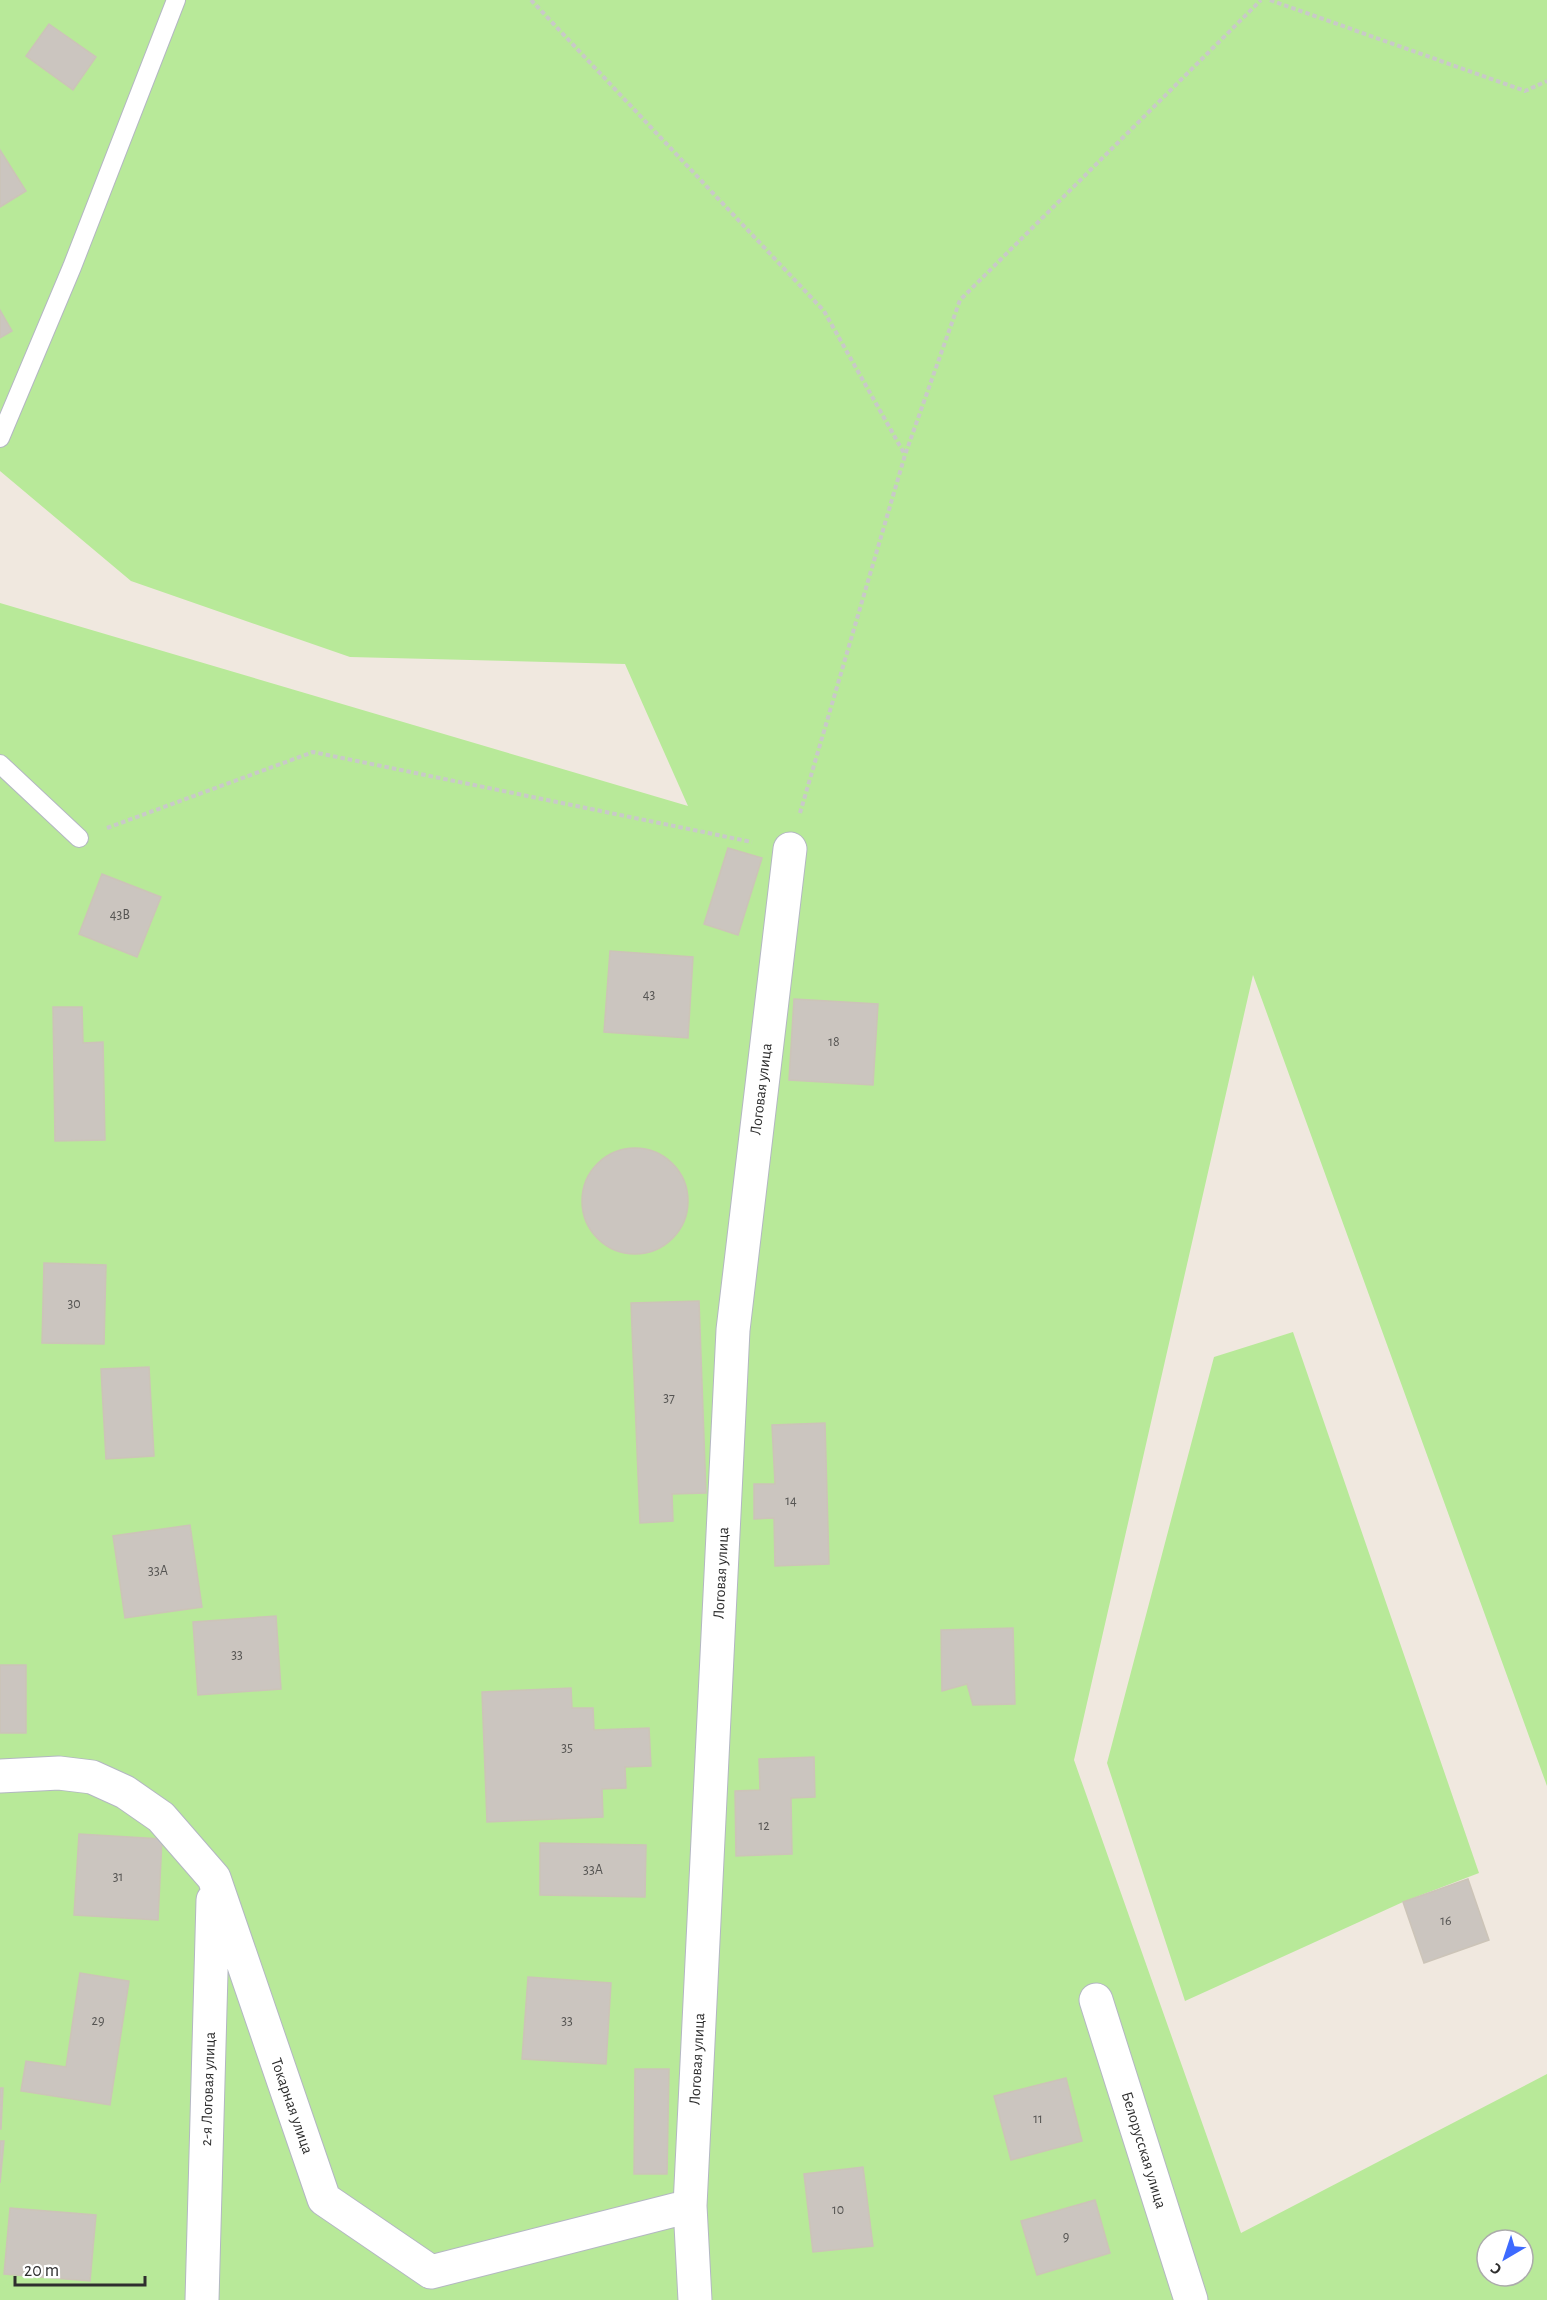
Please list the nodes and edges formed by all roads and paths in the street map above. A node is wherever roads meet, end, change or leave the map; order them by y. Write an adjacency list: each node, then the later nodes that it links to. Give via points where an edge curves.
1 (176, 0): 6 (lane, via 72,267)
2 (531, 0): 7 (path, via 824,311)
3 (1261, 0): 7 (path, via 960,300)
4 (1270, 0): 5 (path, via 1525,91)
5 (1547, 81)
6 (0, 438)
7 (905, 455): 10 (path)
8 (0, 764): 9 (lane)
9 (79, 838): 10 (path, via 313,752)
10 (790, 849): 14 (street, Логовая улица, via 733,1330)
11 (0, 1776): 12 (street, Токарная улица, via 59,1773 92,1777 125,1792 161,1817)
12 (214, 1878): 14 (street, Токарная улица, via 324,2199 431,2272); 15 (street, 2-я Логовая улица)
13 (1096, 2000): 17 (street, Белорусская улица)
14 (690, 2206): 16 (street, Логовая улица)
15 (201, 2300)
16 (695, 2300)
17 (1191, 2300)

